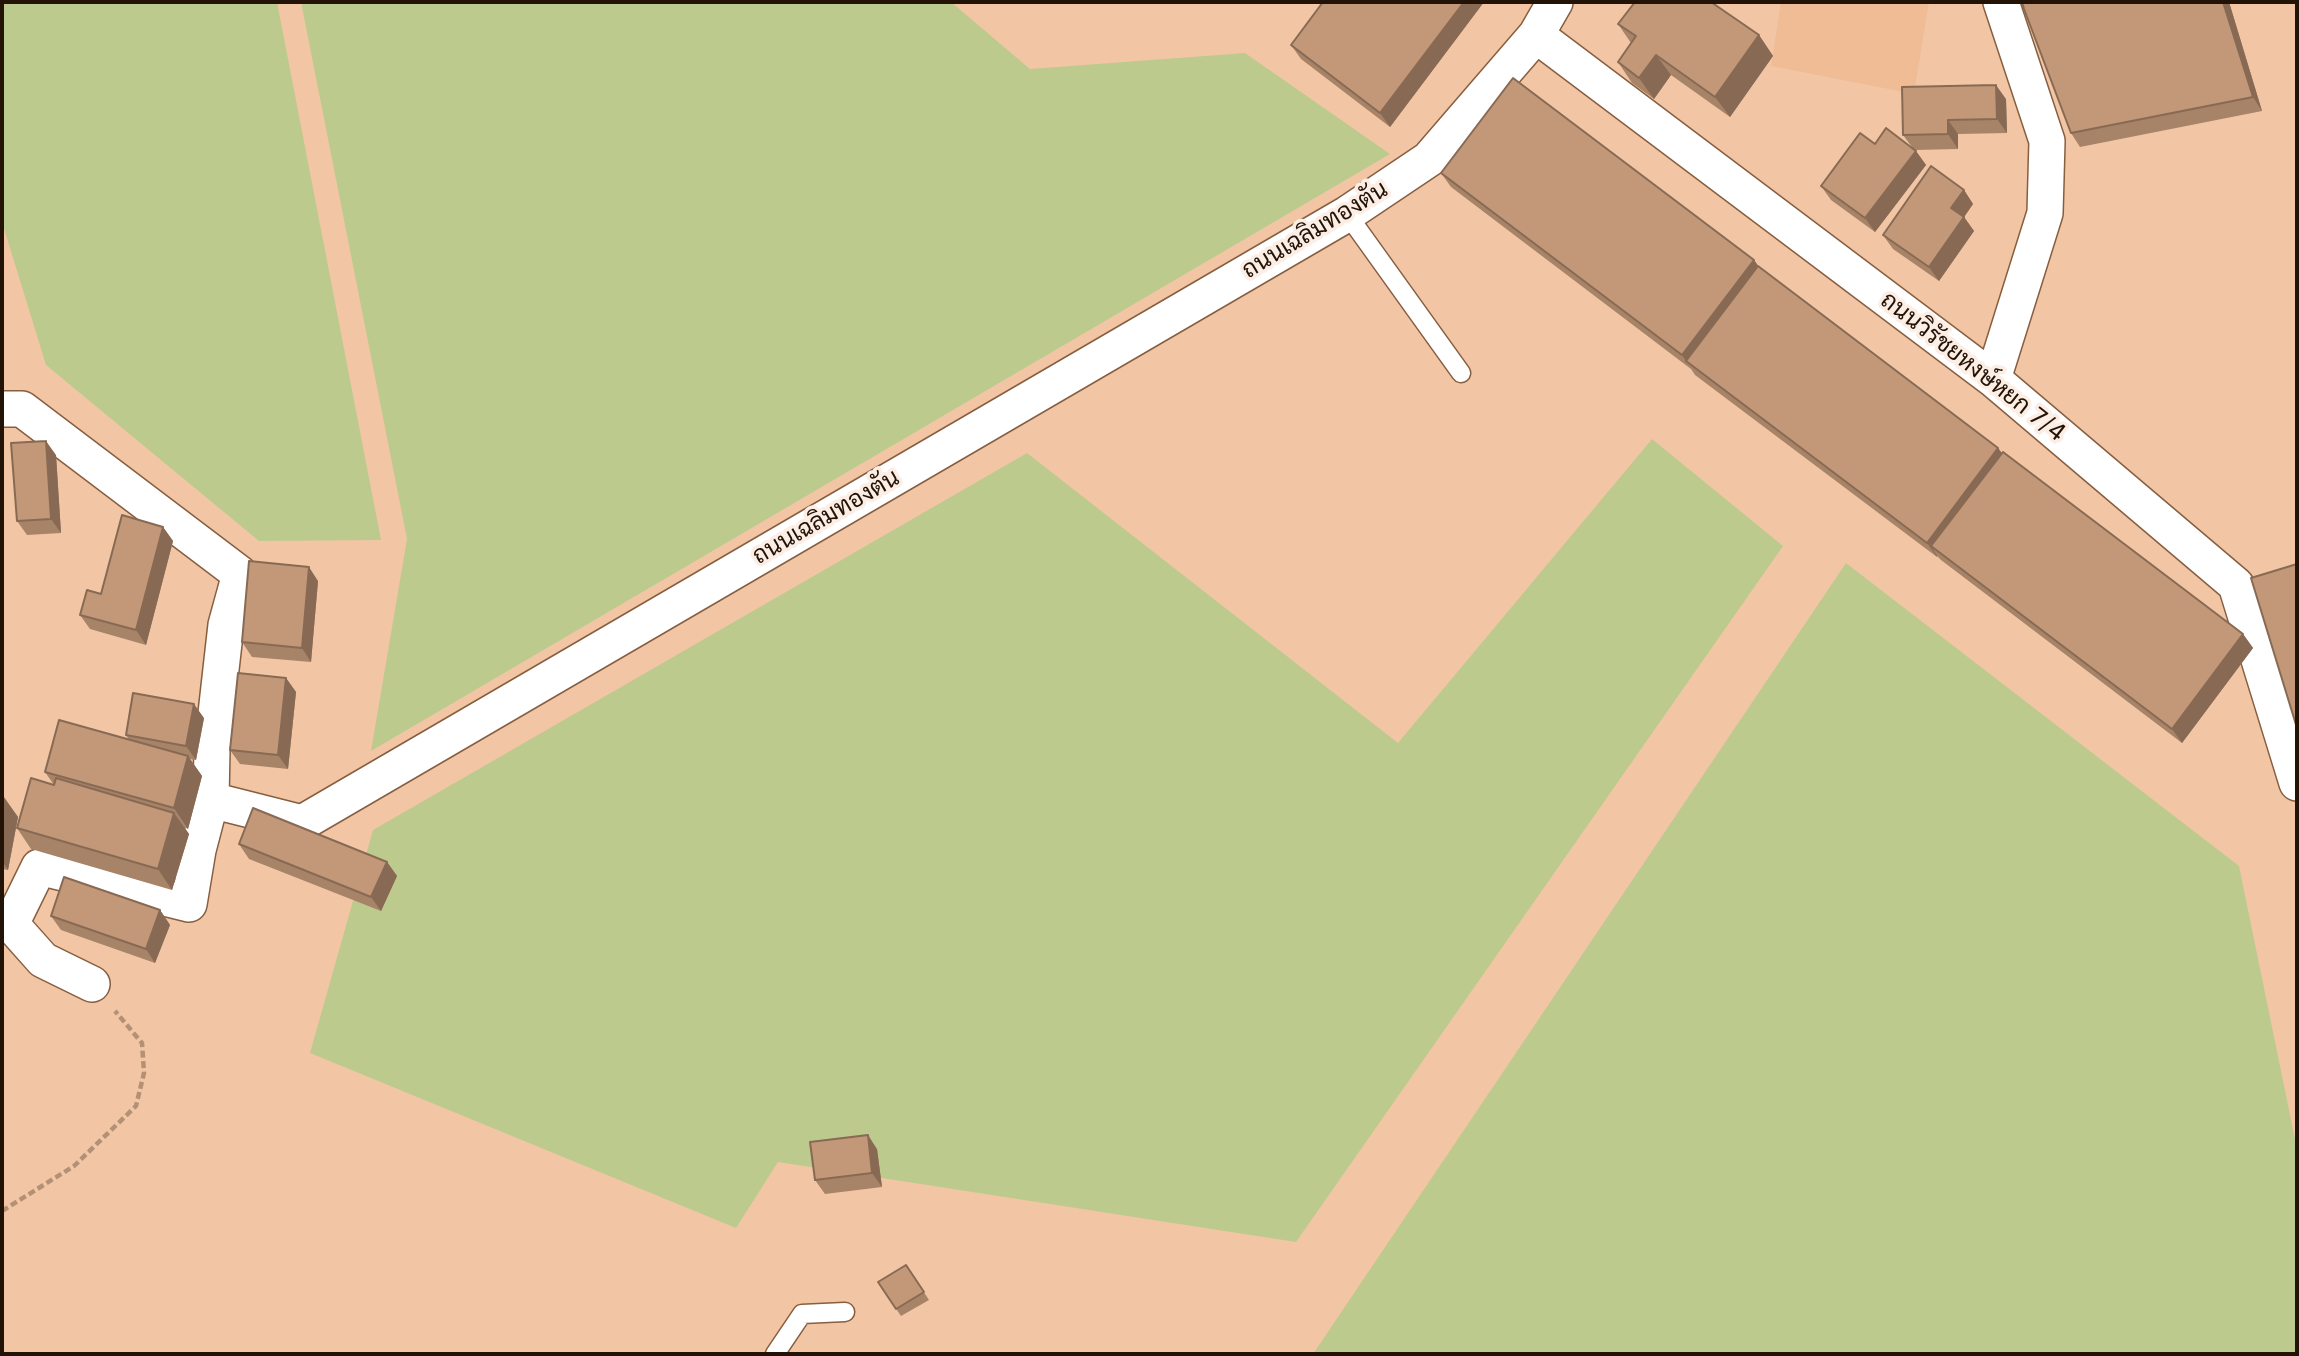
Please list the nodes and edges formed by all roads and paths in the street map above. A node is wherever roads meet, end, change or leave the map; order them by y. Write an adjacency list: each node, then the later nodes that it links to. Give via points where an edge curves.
1 (1555, 2): 3 (street, ถนนเฉลิมทองตัน)
2 (2001, 2): 6 (street, via 2047,141 2045,213)
3 (1536, 36): 4 (street, ถนนเฉลิมทองตัน, via 1429,159); 6 (street, ถนนวิรัชยหงษ์หยก 7/4)
4 (1347, 214): 5 (lane); 9 (street, ถนนเฉลิมทองตัน, via 302,823)
5 (1461, 373)
6 (1993, 379): 8 (street, ถนนวิรัชยหงษ์หยก 7/4, via 2236,585)
7 (2, 409): 9 (street, via 22,409 240,574 226,625)
8 (2297, 783)
9 (211, 800): 10 (street, via 189,904 39,867)
10 (6, 921): 11 (street, via 43,960)
11 (92, 984): 12 (path, via 142,1043 144,1073 136,1106 74,1166)
12 (2, 1211)
13 (845, 1312): 14 (lane, via 802,1314)
14 (775, 1354)

